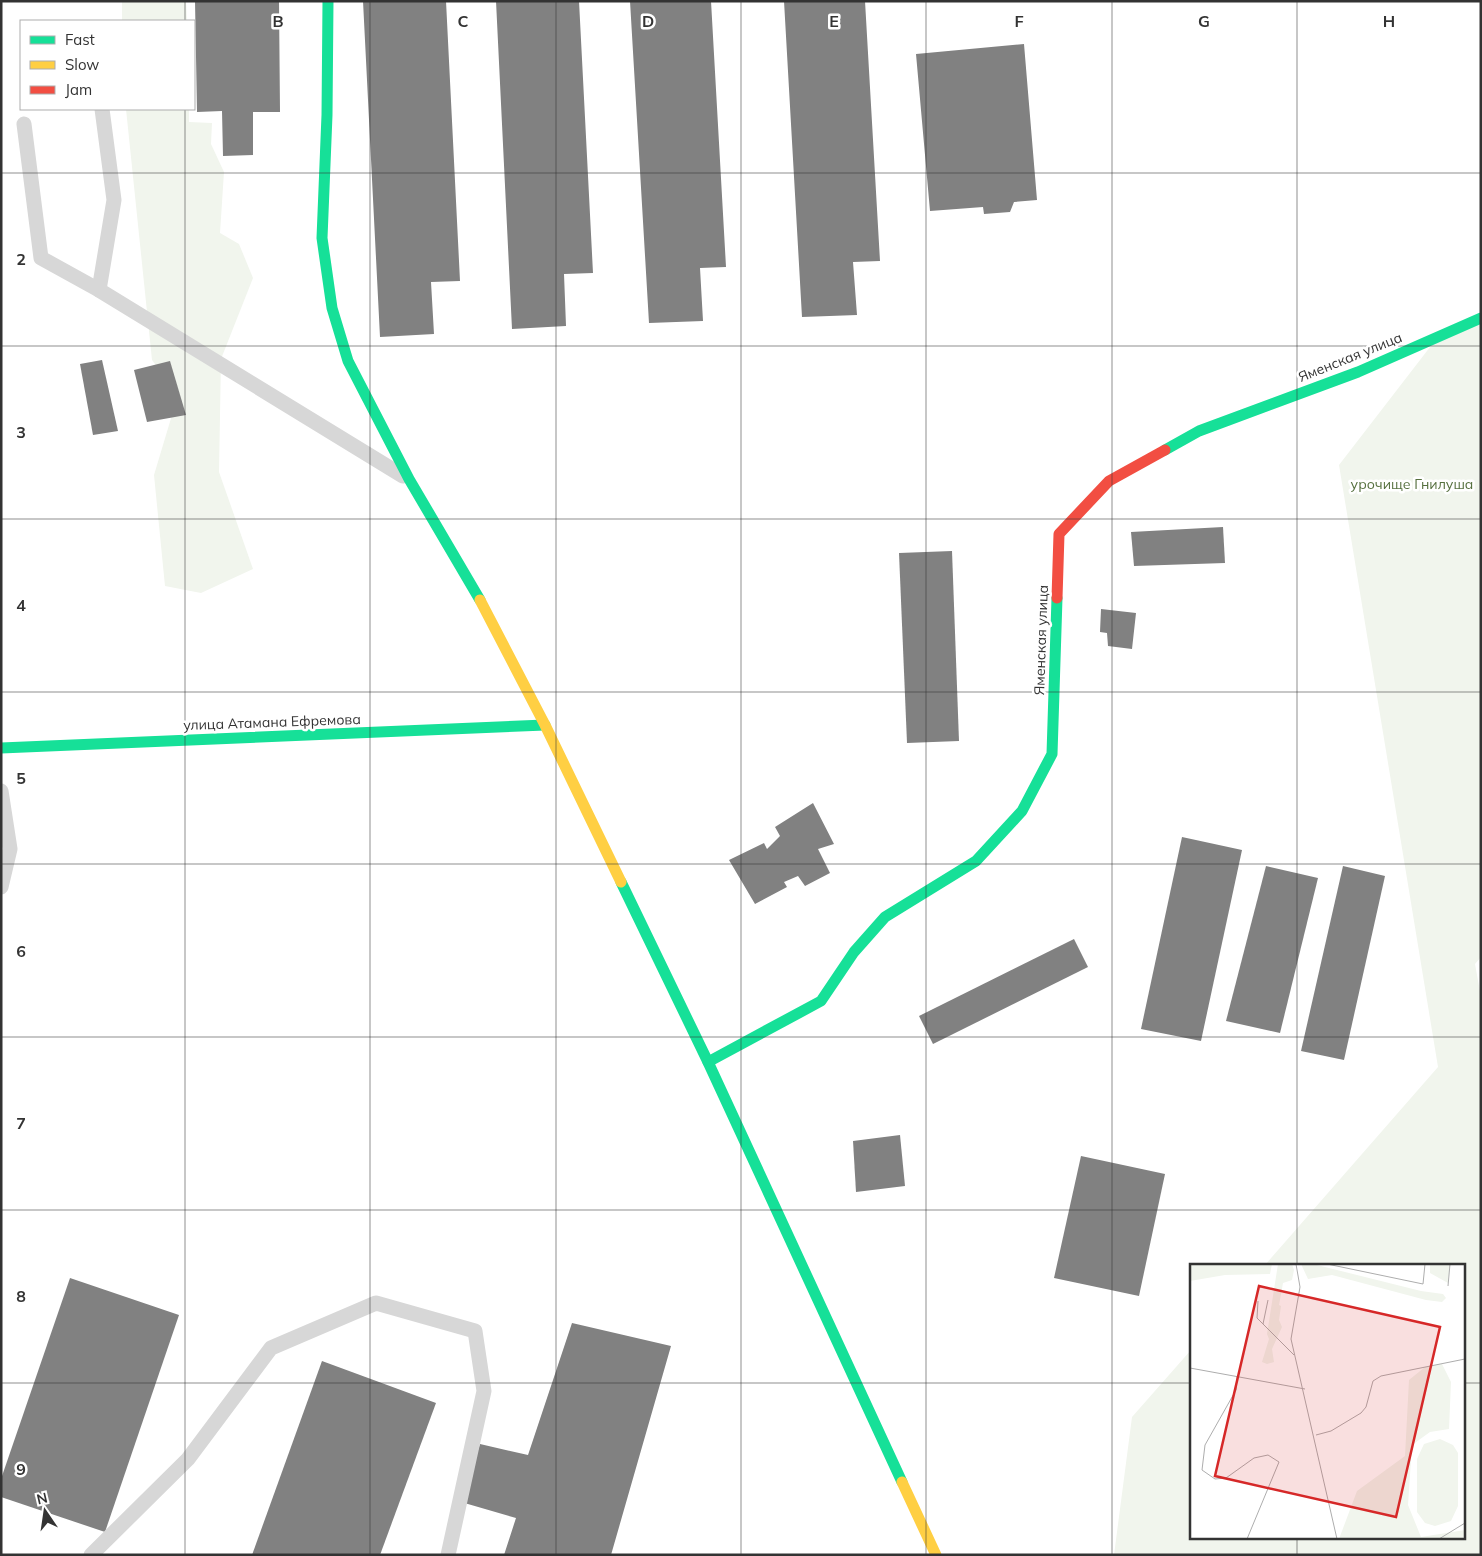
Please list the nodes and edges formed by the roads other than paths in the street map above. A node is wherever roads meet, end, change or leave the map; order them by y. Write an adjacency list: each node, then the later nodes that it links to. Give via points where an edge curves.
1 (328, 1): 6 (street, via 322,238 332,308 348,361)
2 (102, 110): 4 (lane, via 114,200)
3 (24, 124): 4 (lane, via 41,258)
4 (99, 290): 6 (lane)
5 (1481, 318): 11 (street, Яменская улица, via 1358,372 1198,431 1109,481 1059,534 1052,754 1022,811 976,861 885,917 854,952 821,1001)
6 (409, 479): 7 (street, via 488,614)
7 (545, 725): 8 (street, улица Атамана Ефремова); 11 (street)
8 (1, 748)
9 (1, 791): 10 (lane, via 10,849)
10 (1, 887)
11 (708, 1062): 14 (street)
12 (90, 1555): 13 (lane, via 188,1459 271,1348 376,1303 475,1331 484,1391)
13 (448, 1555)
14 (936, 1555)

